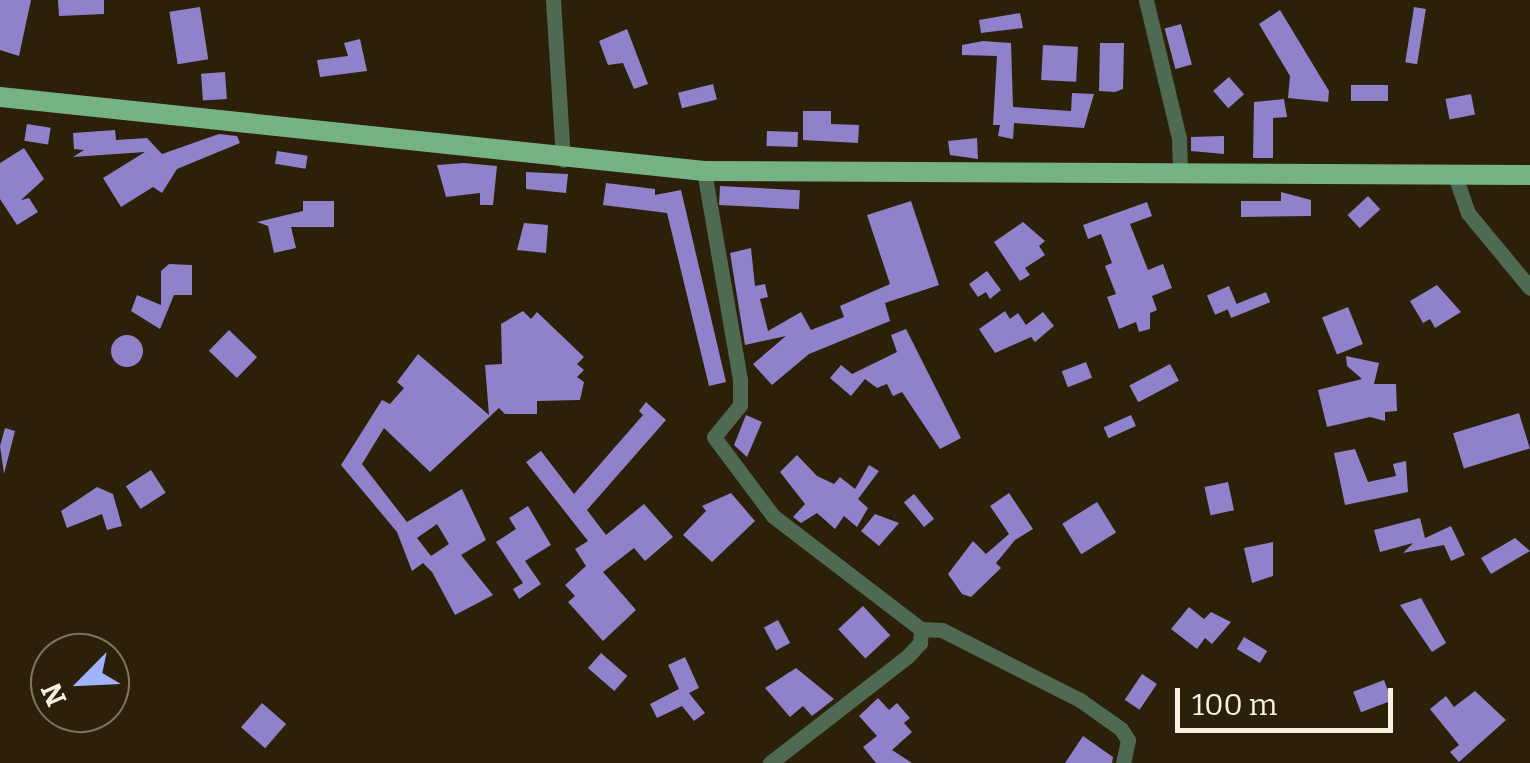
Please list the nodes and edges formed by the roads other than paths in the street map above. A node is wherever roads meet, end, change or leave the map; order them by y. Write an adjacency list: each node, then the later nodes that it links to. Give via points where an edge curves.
1 (553, 0): 4 (street)
2 (1146, 0): 6 (street)
3 (0, 97): 4 (main road)
4 (563, 160): 5 (main road)
5 (704, 171): 6 (main road); 10 (street, via 740,380 740,404 714,438 772,516)
6 (1180, 173): 7 (main road)
7 (1454, 173): 8 (main road); 9 (street, via 1468,214)
8 (1530, 175)
9 (1530, 288)
10 (921, 628): 11 (street, via 908,656); 12 (street, via 942,630 1080,700 1121,729 1128,740)
11 (770, 763)
12 (1123, 763)

